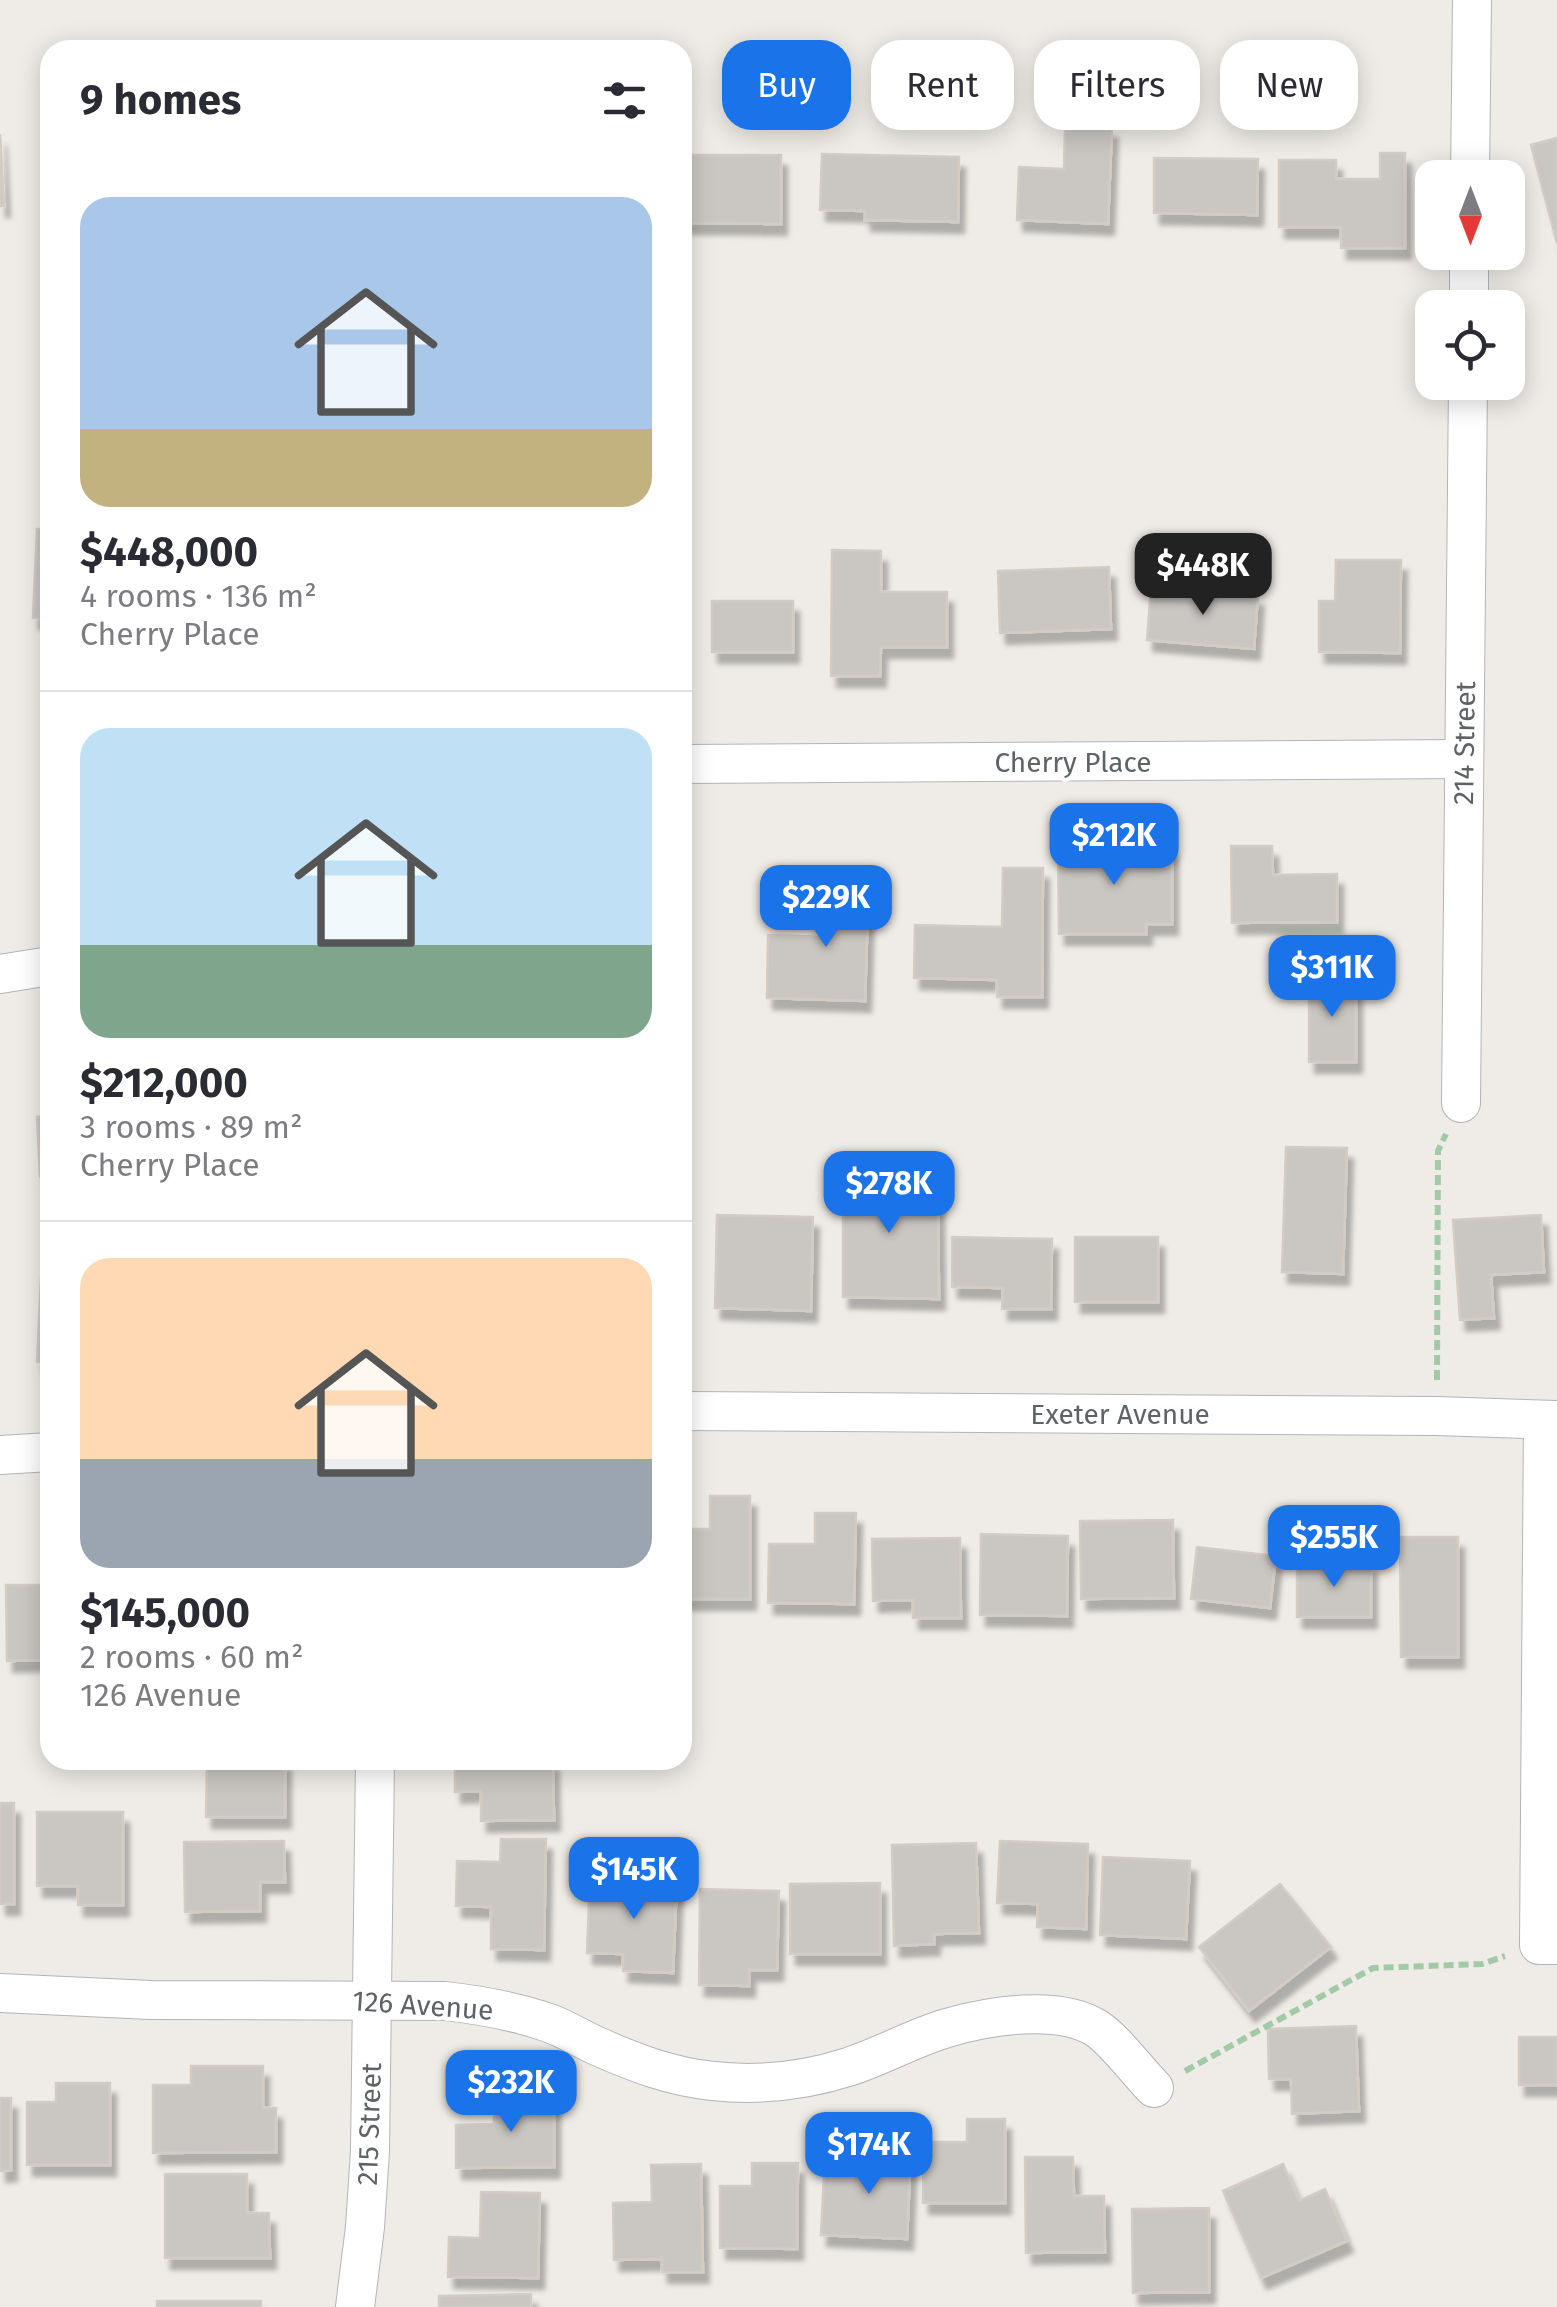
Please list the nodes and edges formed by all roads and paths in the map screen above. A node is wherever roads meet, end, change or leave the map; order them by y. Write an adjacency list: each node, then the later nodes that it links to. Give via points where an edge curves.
1 (1472, 0): 2 (street)
2 (1470, 160)
3 (1468, 400): 4 (street, 214 Street)
4 (1463, 758): 5 (street, Cherry Place); 8 (street, 214 Street)
5 (692, 764)
6 (40, 968): 7 (street)
7 (0, 974)
8 (1461, 1103): 10 (path, via 1438,1152)
9 (692, 1411): 10 (street, Exeter Avenue)
10 (1436, 1416): 11 (street, Exeter Avenue)
11 (1550, 1420): 15 (street)
12 (40, 1453): 13 (street)
13 (0, 1455)
14 (376, 1770): 17 (street, 215 Street)
15 (1548, 1945): 18 (path, via 1482,1964 1373,1968)
16 (0, 1993): 17 (street, 126 Avenue)
17 (372, 1999): 18 (street, 126 Avenue, via 481,2005 552,2024 655,2070 741,2083 834,2071 982,2020 1064,2017 1099,2030); 19 (street, 215 Street, via 370,2151)
18 (1154, 2088)
19 (355, 2307)

